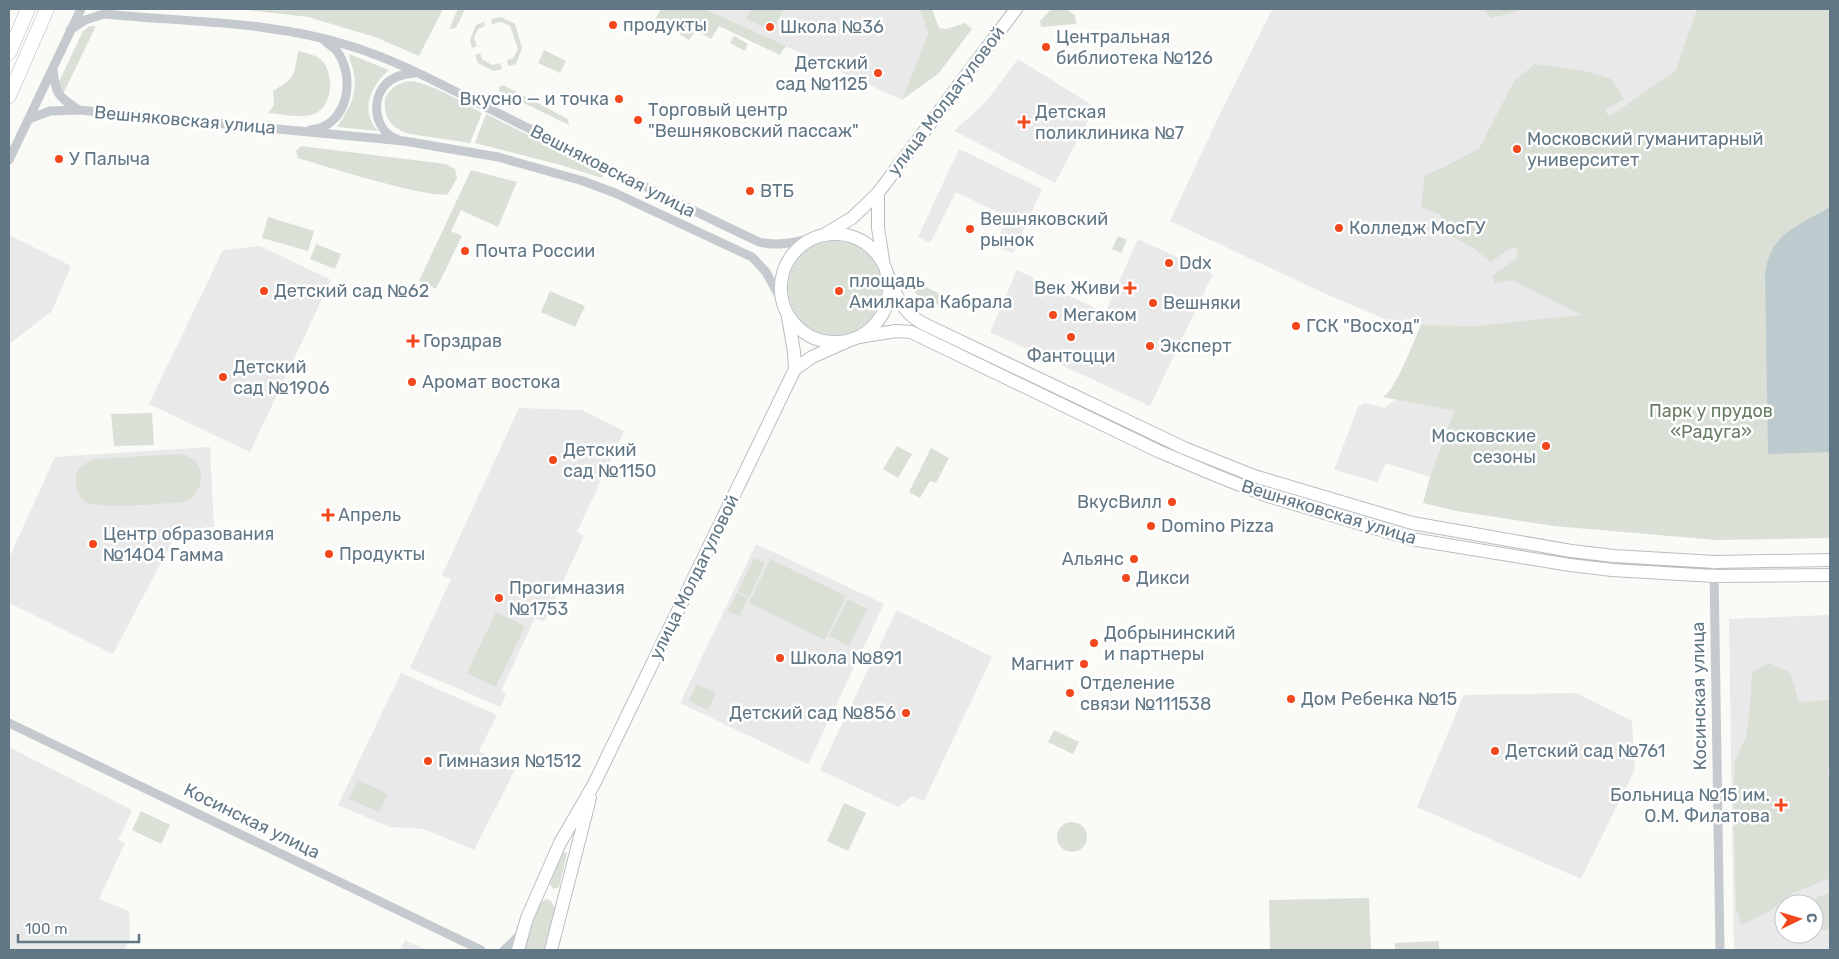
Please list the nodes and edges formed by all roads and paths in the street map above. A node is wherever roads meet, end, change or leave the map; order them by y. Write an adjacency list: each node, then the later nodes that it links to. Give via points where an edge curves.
1 (28, 9): 8 (main road)
2 (47, 9): 11 (main road)
3 (80, 9): 6 (street)
4 (1016, 9): 17 (main road, улица Молдагуловой)
5 (103, 12): 6 (street, Вешняковская улица); 7 (street, Вешняковская улица, via 254,26)
6 (70, 30): 9 (street)
7 (322, 38): 10 (street, Вешняковская улица); 14 (street, Вешняковская улица, via 336,50 345,70 347,84 342,108 336,119 326,126)
8 (9, 53)
9 (53, 70): 12 (street, Вешняковская улица, via 58,94); 13 (street)
10 (416, 73): 15 (street, Вешняковская улица, via 395,77 378,96 377,110 384,131); 18 (street, Вешняковская улица, via 670,201 759,242 787,243)
11 (9, 96)
12 (79, 110): 13 (street, Вешняковская улица, via 50,111); 14 (street, Вешняковская улица)
13 (29, 119): 16 (street)
14 (290, 130): 15 (street, Вешняковская улица)
15 (404, 141): 20 (street, Вешняковская улица, via 498,157 615,193 752,257 766,272)
16 (9, 160)
17 (878, 193): 18 (main road, улица Молдагуловой, via 852,218); 19 (main road, улица Молдагуловой, via 878,228)
18 (820, 236): 19 (main road, via 844,234 856,238 878,254); 20 (main road, via 800,246 784,269 781,287)
19 (885, 268): 21 (main road, via 888,294 882,315); 23 (main road, Вешняковская улица, via 902,306 916,320)
20 (785, 308): 21 (main road, via 803,332 815,338 830,342); 22 (main road, улица Молдагуловой)
21 (854, 339): 22 (main road, улица Молдагуловой, via 812,356); 24 (main road, Вешняковская улица, via 896,331 911,332)
22 (794, 369): 34 (main road, улица Молдагуловой)
23 (1150, 432): 24 (street, via 1154,441); 25 (main road, Вешняковская улица)
24 (1144, 444): 26 (main road, Вешняковская улица)
25 (1212, 459): 26 (street, via 1203,462 1202,468); 27 (main road, Вешняковская улица, via 1303,492 1412,523 1571,551)
26 (1206, 472): 30 (main road, Вешняковская улица, via 1265,495 1411,538 1570,565)
27 (1663, 559): 29 (main road, Вешняковская улица); 30 (street, via 1670,567)
28 (1830, 560): 29 (main road, Вешняковская улица)
29 (1715, 562): 32 (street, Косинская улица)
30 (1662, 574): 32 (main road, Вешняковская улица)
31 (1830, 575): 32 (main road, Вешняковская улица)
32 (1714, 576): 42 (street, Косинская улица)
33 (9, 723): 38 (street, Косинская улица)
34 (594, 784): 35 (main road, улица Молдагуловой); 36 (main road, улица Молдагуловой)
35 (561, 841): 36 (main road, via 570,840); 37 (main road, улица Молдагуловой)
36 (577, 848): 41 (main road, улица Молдагуловой)
37 (522, 930): 39 (street); 40 (main road, улица Молдагуловой)
38 (481, 950)
39 (504, 950)
40 (518, 950)
41 (551, 950)
42 (1720, 950)

